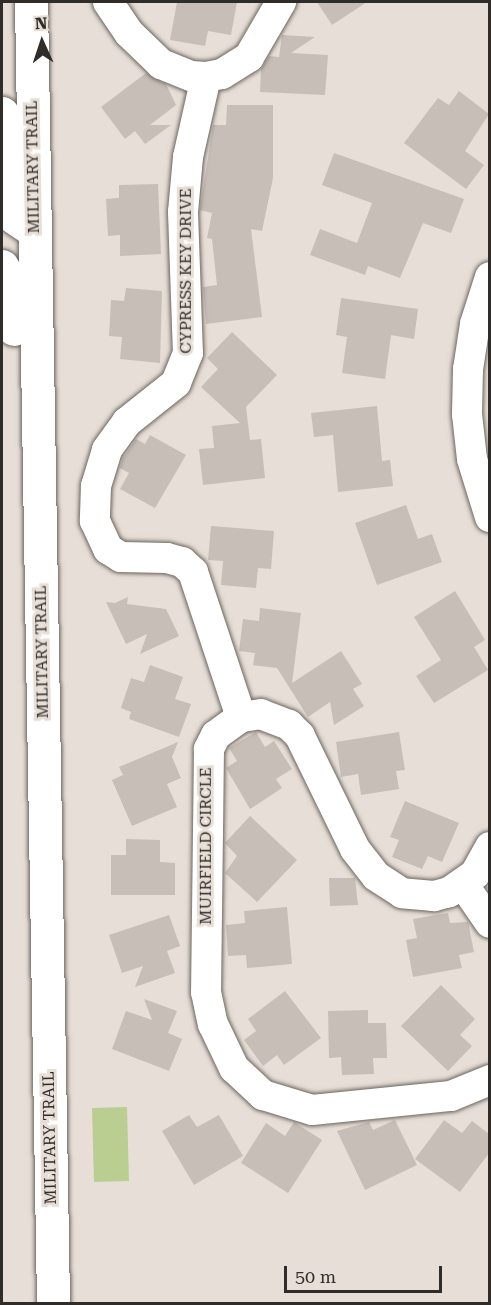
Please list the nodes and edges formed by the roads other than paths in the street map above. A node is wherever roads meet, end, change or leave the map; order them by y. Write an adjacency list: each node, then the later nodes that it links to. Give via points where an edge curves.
1 (32, 2): 6 (main road, MILITARY TRAIL)
2 (108, 2): 4 (street, via 129,33 161,64 190,76)
3 (281, 2): 4 (street, via 249,57 222,74)
4 (206, 77): 11 (street, CYPRESS KEY DRIVE, via 188,157 183,212 188,353 176,383 127,422 107,450 96,486 95,521 108,549 121,557 167,558 182,562 193,572)
5 (2, 113): 6 (main road, via 6,212)
6 (34, 231): 10 (main road, MILITARY TRAIL)
7 (2, 266): 10 (main road, via 12,286 18,518)
8 (489, 277): 9 (street, via 475,324 467,414 472,459)
9 (489, 517)
10 (40, 556): 16 (main road, MILITARY TRAIL)
11 (241, 717): 13 (street, via 261,714 289,724 300,736 336,818 355,849 388,886 417,896 434,896); 15 (street, MUIRFIELD CIRCLE, via 216,735 206,765 206,992 213,1024 234,1068 263,1095 312,1110 451,1096)
12 (489, 847): 13 (street, via 475,874)
13 (463, 884): 14 (street)
14 (489, 923)
15 (489, 1080)
16 (53, 1304)

